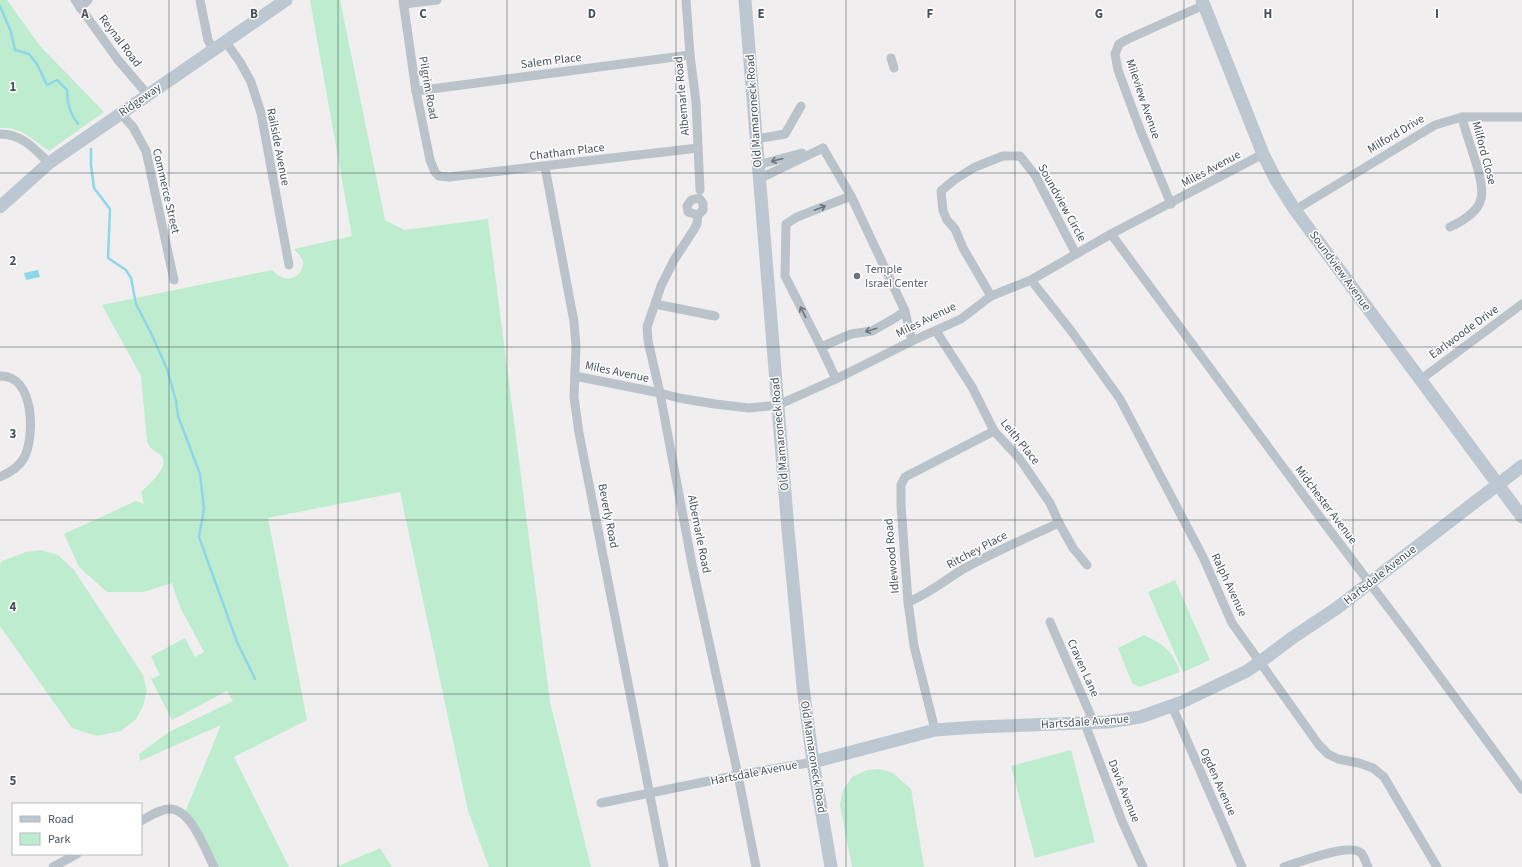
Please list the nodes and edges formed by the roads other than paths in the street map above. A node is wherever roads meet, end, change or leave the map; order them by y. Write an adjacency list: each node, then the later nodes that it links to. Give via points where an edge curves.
1 (88, 0): 9 (street)
2 (200, 0): 11 (street, via 208,40)
3 (286, 0): 10 (street, Ridgeway)
4 (437, 0): 7 (street)
5 (686, 0): 12 (street, Albemarle Road)
6 (745, 0): 22 (street, Old Mamaroneck Road)
7 (403, 2): 15 (street, Pilgrim Road)
8 (1203, 3): 25 (street, Soundview Avenue); 33 (street, Mileview Avenue, via 1119,44 1115,54 1118,70 1141,132)
9 (77, 4): 16 (street, Reynal Road, via 118,60)
10 (225, 41): 11 (street, Ridgeway); 40 (street, Railside Avenue, via 251,82 261,113)
11 (213, 49): 16 (street, Ridgeway)
12 (690, 55): 15 (street, Salem Place); 23 (street, Albemarle Road)
13 (891, 58): 14 (street)
14 (894, 68)
15 (416, 91): 29 (street, Pilgrim Road, via 430,160 434,172)
16 (148, 95): 18 (street, Ridgeway)
17 (801, 106): 22 (street, via 785,134)
18 (121, 114): 26 (street, Ridgeway); 41 (street, Commerce Street, via 133,127 146,151)
19 (1462, 117): 20 (street, Milford Drive); 35 (street, Milford Drive, via 1435,125); 37 (street, Milford Close, via 1481,180 1481,199 1468,216)
20 (1522, 117)
21 (0, 134): 26 (street, via 18,136)
22 (756, 139): 27 (street, Old Mamaroneck Road)
23 (698, 148): 28 (street, Chatham Place); 31 (street, Albemarle Road)
24 (823, 148): 27 (street, one-way to 27); 30 (street); 32 (street)
25 (1263, 154): 33 (street, Miles Avenue); 35 (street, Soundview Avenue)
26 (49, 163): 34 (street, Ridgeway)
27 (758, 165): 30 (street, Old Mamaroneck Road)
28 (545, 167): 29 (street, Chatham Place); 52 (street, Beverly Road, via 574,322)
29 (440, 176)
30 (759, 179): 56 (street, Old Mamaroneck Road)
31 (700, 190)
32 (851, 196): 46 (street); 50 (street, one-way to 32, via 785,276 786,224 797,217)
33 (1171, 204): 38 (street, Miles Avenue)
34 (0, 207)
35 (1295, 210): 54 (street, Soundview Avenue)
36 (698, 215): 44 (street, Albemarle Road, via 697,224 674,260)
37 (1450, 227)
38 (1111, 234): 39 (street, Miles Avenue); 64 (street, Midchester Avenue)
39 (1076, 254): 42 (street, Miles Avenue); 43 (street, Soundview Circle, via 1035,175 1020,156 1003,156 975,167 941,191 943,211)
40 (289, 265)
41 (174, 280)
42 (1031, 280): 43 (street, Miles Avenue); 67 (street, Ralph Avenue, via 1120,399 1203,557 1232,623)
43 (991, 296): 48 (street, Miles Avenue, via 961,319)
44 (655, 304): 47 (street); 55 (street, Albemarle Road, via 647,326)
45 (1522, 304): 54 (street, Earlwoode Drive)
46 (905, 311): 49 (street); 50 (street, one-way to 50, via 872,331 851,334)
47 (715, 316)
48 (936, 331): 49 (street, Miles Avenue); 57 (street, Leith Place, via 972,387)
49 (912, 340): 53 (street, Miles Avenue)
50 (821, 347): 53 (street)
51 (0, 376): 59 (street, via 14,380 22,388 30,410 29,446 23,460)
52 (575, 376): 55 (street, Miles Avenue); 74 (street, Beverly Road, via 574,397 579,433)
53 (836, 378): 56 (street, Miles Avenue)
54 (1420, 380): 60 (street, Soundview Avenue)
55 (660, 393): 56 (street, Miles Avenue, via 749,408); 72 (street, Albemarle Road, via 692,564)
56 (778, 405): 71 (street, Old Mamaroneck Road, via 802,679)
57 (994, 431): 62 (street, Leith Place, via 1019,458 1050,503); 65 (street, Idlewood Road, via 906,477 901,485)
58 (1522, 466): 60 (street, Hartsdale Avenue)
59 (0, 477)
60 (1498, 484): 61 (street, Soundview Avenue); 64 (street, Hartsdale Avenue)
61 (1522, 517)
62 (1059, 523): 63 (street, Leith Place); 65 (street, Ritchey Place, via 981,559 921,598)
63 (1087, 566)
64 (1369, 583): 67 (street, Hartsdale Avenue); 73 (street, Midchester Avenue)
65 (908, 602): 70 (street, Idlewood Road, via 914,646)
66 (1050, 622): 69 (street, Craven Lane)
67 (1260, 662): 68 (street, Hartsdale Avenue); 87 (street, Ralph Avenue, via 1328,754 1373,768 1384,777)
68 (1172, 706): 69 (street, Hartsdale Avenue, via 1140,717); 84 (street, Ogden Avenue)
69 (1090, 724): 70 (street, Hartsdale Avenue); 83 (street, Davis Avenue, via 1122,821)
70 (934, 730): 71 (street, Hartsdale Avenue)
71 (813, 762): 72 (street, Hartsdale Avenue); 82 (street, Old Mamaroneck Road)
72 (738, 775): 74 (street, Hartsdale Avenue); 81 (street, Albemarle Road)
73 (1522, 789)
74 (650, 793): 75 (street, Hartsdale Avenue); 80 (street, Beverly Road)
75 (601, 803)
76 (142, 820): 79 (street, via 160,811 179,811 194,827)
77 (75, 855): 78 (street)
78 (53, 867)
79 (214, 867)
80 (664, 867)
81 (756, 867)
82 (831, 867)
83 (1143, 867)
84 (1242, 867)
85 (1284, 867): 86 (street, via 1337,851 1354,849 1361,853)
86 (1368, 867)
87 (1437, 867)

